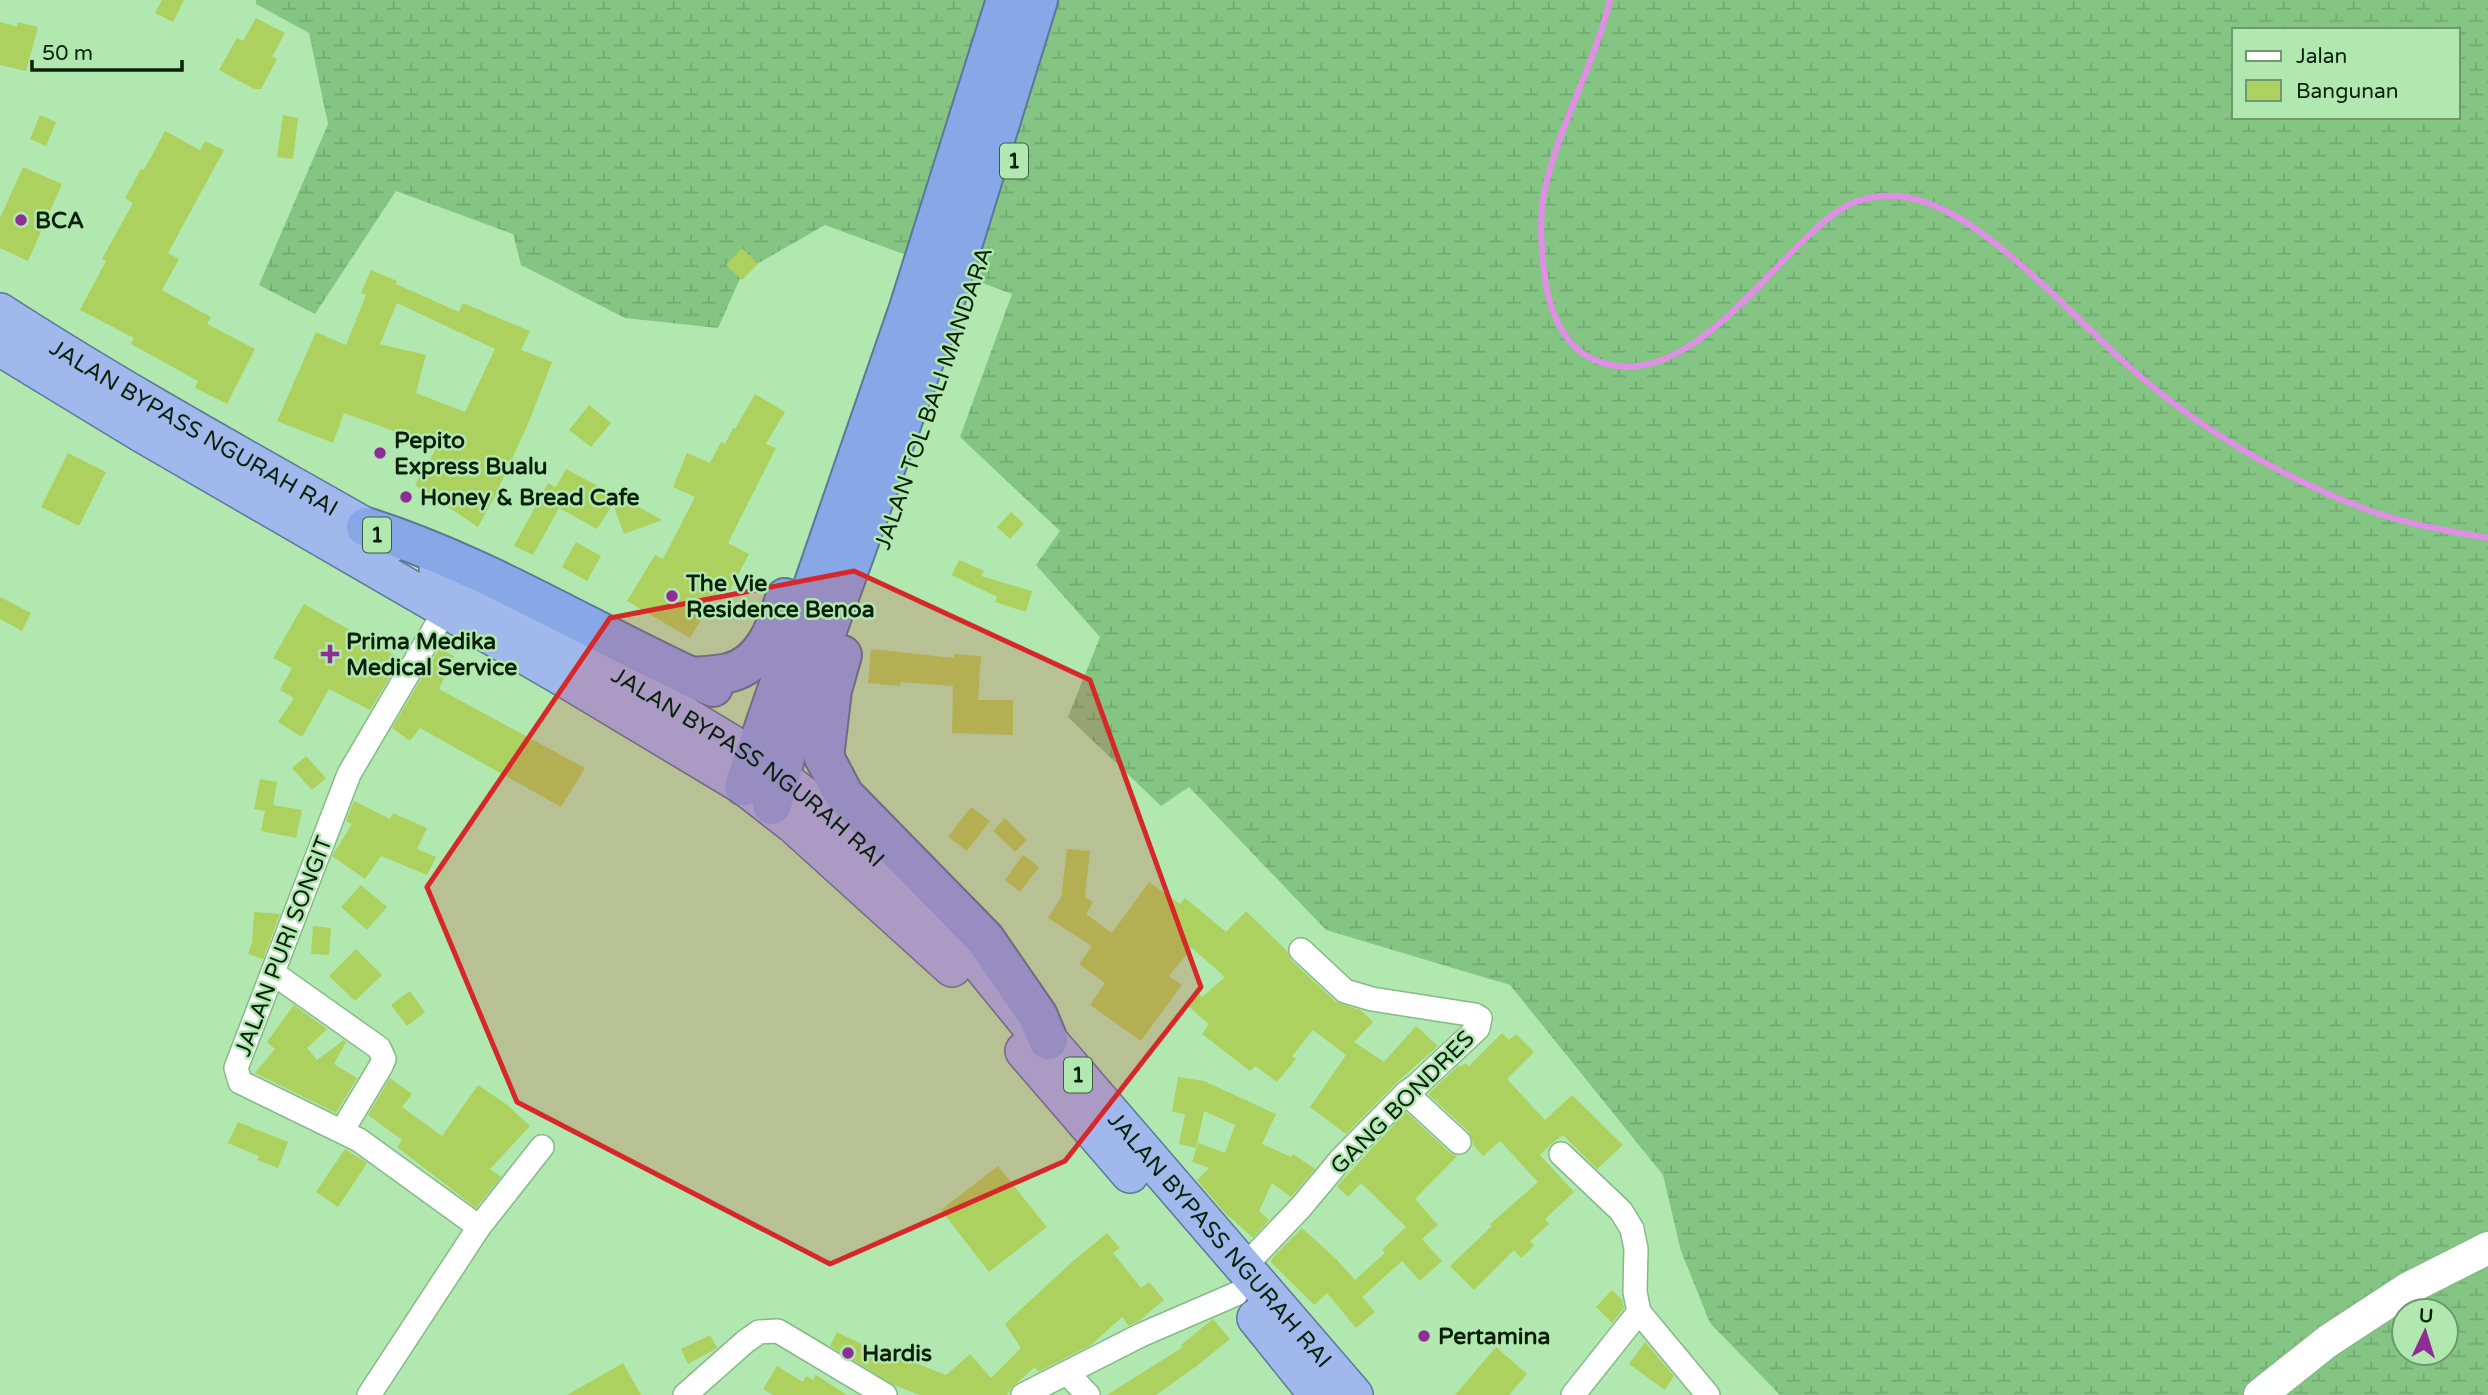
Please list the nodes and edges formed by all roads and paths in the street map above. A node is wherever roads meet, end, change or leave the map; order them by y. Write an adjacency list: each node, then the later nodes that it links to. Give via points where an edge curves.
1 (980, 0): 6 (highway, JALAN TOL BALI MANDARA / 1)
2 (1006, 0): 6 (highway, JALAN TOL BALI MANDARA / 1)
3 (1038, 0): 6 (highway, JALAN TOL BALI MANDARA / 1)
4 (1063, 0): 6 (highway, JALAN TOL BALI MANDARA / 1)
5 (0, 312): 8 (highway, JALAN BYPASS NGURAH RAI / 1, via 60,351)
6 (924, 316): 9 (highway, JALAN TOL BALI MANDARA / 1); 9 (highway, 1); 13 (highway, JALAN TOL BALI MANDARA / 1, via 771,636 756,657 736,671); 14 (highway, JALAN TOL BALI MANDARA / 1, via 900,493 832,690)
7 (0, 347): 8 (highway, JALAN BYPASS NGURAH RAI / 1)
8 (149, 421): 10 (highway, JALAN BYPASS NGURAH RAI / 1); 11 (highway, JALAN BYPASS NGURAH RAI / 1)
9 (863, 490): 12 (highway, JALAN TOL BALI MANDARA / 1)
10 (366, 527): 13 (highway, JALAN TOL BALI MANDARA / 1, via 484,572); 15 (highway, JALAN BYPASS NGURAH RAI / 1, via 486,597)
11 (446, 609): 15 (highway, JALAN BYPASS NGURAH RAI / 1); 17 (street, JALAN PURI SONGIT, via 349,774)
12 (805, 651): 13 (highway, JALAN TOL BALI MANDARA / 1, via 732,691); 14 (highway, JALAN TOL BALI MANDARA / 1); 15 (highway, JALAN TOL BALI MANDARA / 1)
13 (689, 677)
14 (824, 757): 18 (highway, JALAN TOL BALI MANDARA / 1, via 844,795 985,939 1038,1016)
15 (763, 782): 18 (highway, JALAN BYPASS NGURAH RAI / 1, via 873,855 971,953 1028,1024); 26 (highway, JALAN BYPASS NGURAH RAI / 1, via 858,880 962,977)
16 (1301, 950): 19 (street, GANG BONDRES, via 1345,991 1480,1018 1478,1028)
17 (273, 973): 20 (street, via 382,1053 382,1066); 20 (street, JALAN PURI SONGIT, via 236,1068 237,1076 240,1082)
18 (1048, 1040): 26 (highway, JALAN BYPASS NGURAH RAI / 1)
19 (1406, 1093): 21 (street); 26 (street, GANG BONDRES, via 1341,1159)
20 (342, 1131): 24 (street, JALAN PURI SONGIT)
21 (1459, 1142)
22 (542, 1147): 24 (street)
23 (1561, 1154): 27 (street, via 1621,1211 1632,1229)
24 (479, 1227): 29 (street)
25 (2488, 1248): 38 (main road, via 2409,1288)
26 (1229, 1287): 28 (street); 34 (highway, JALAN BYPASS NGURAH RAI / 1); 35 (highway, JALAN BYPASS NGURAH RAI / 1)
27 (1639, 1312): 36 (street); 37 (street)
28 (1066, 1373): 32 (street); 33 (street)
29 (369, 1395)
30 (685, 1395): 31 (street, via 759,1332 778,1331)
31 (885, 1395)
32 (1023, 1395)
33 (1088, 1395)
34 (1318, 1395)
35 (1354, 1395)
36 (1573, 1395)
37 (1709, 1395)
38 (2260, 1395)

